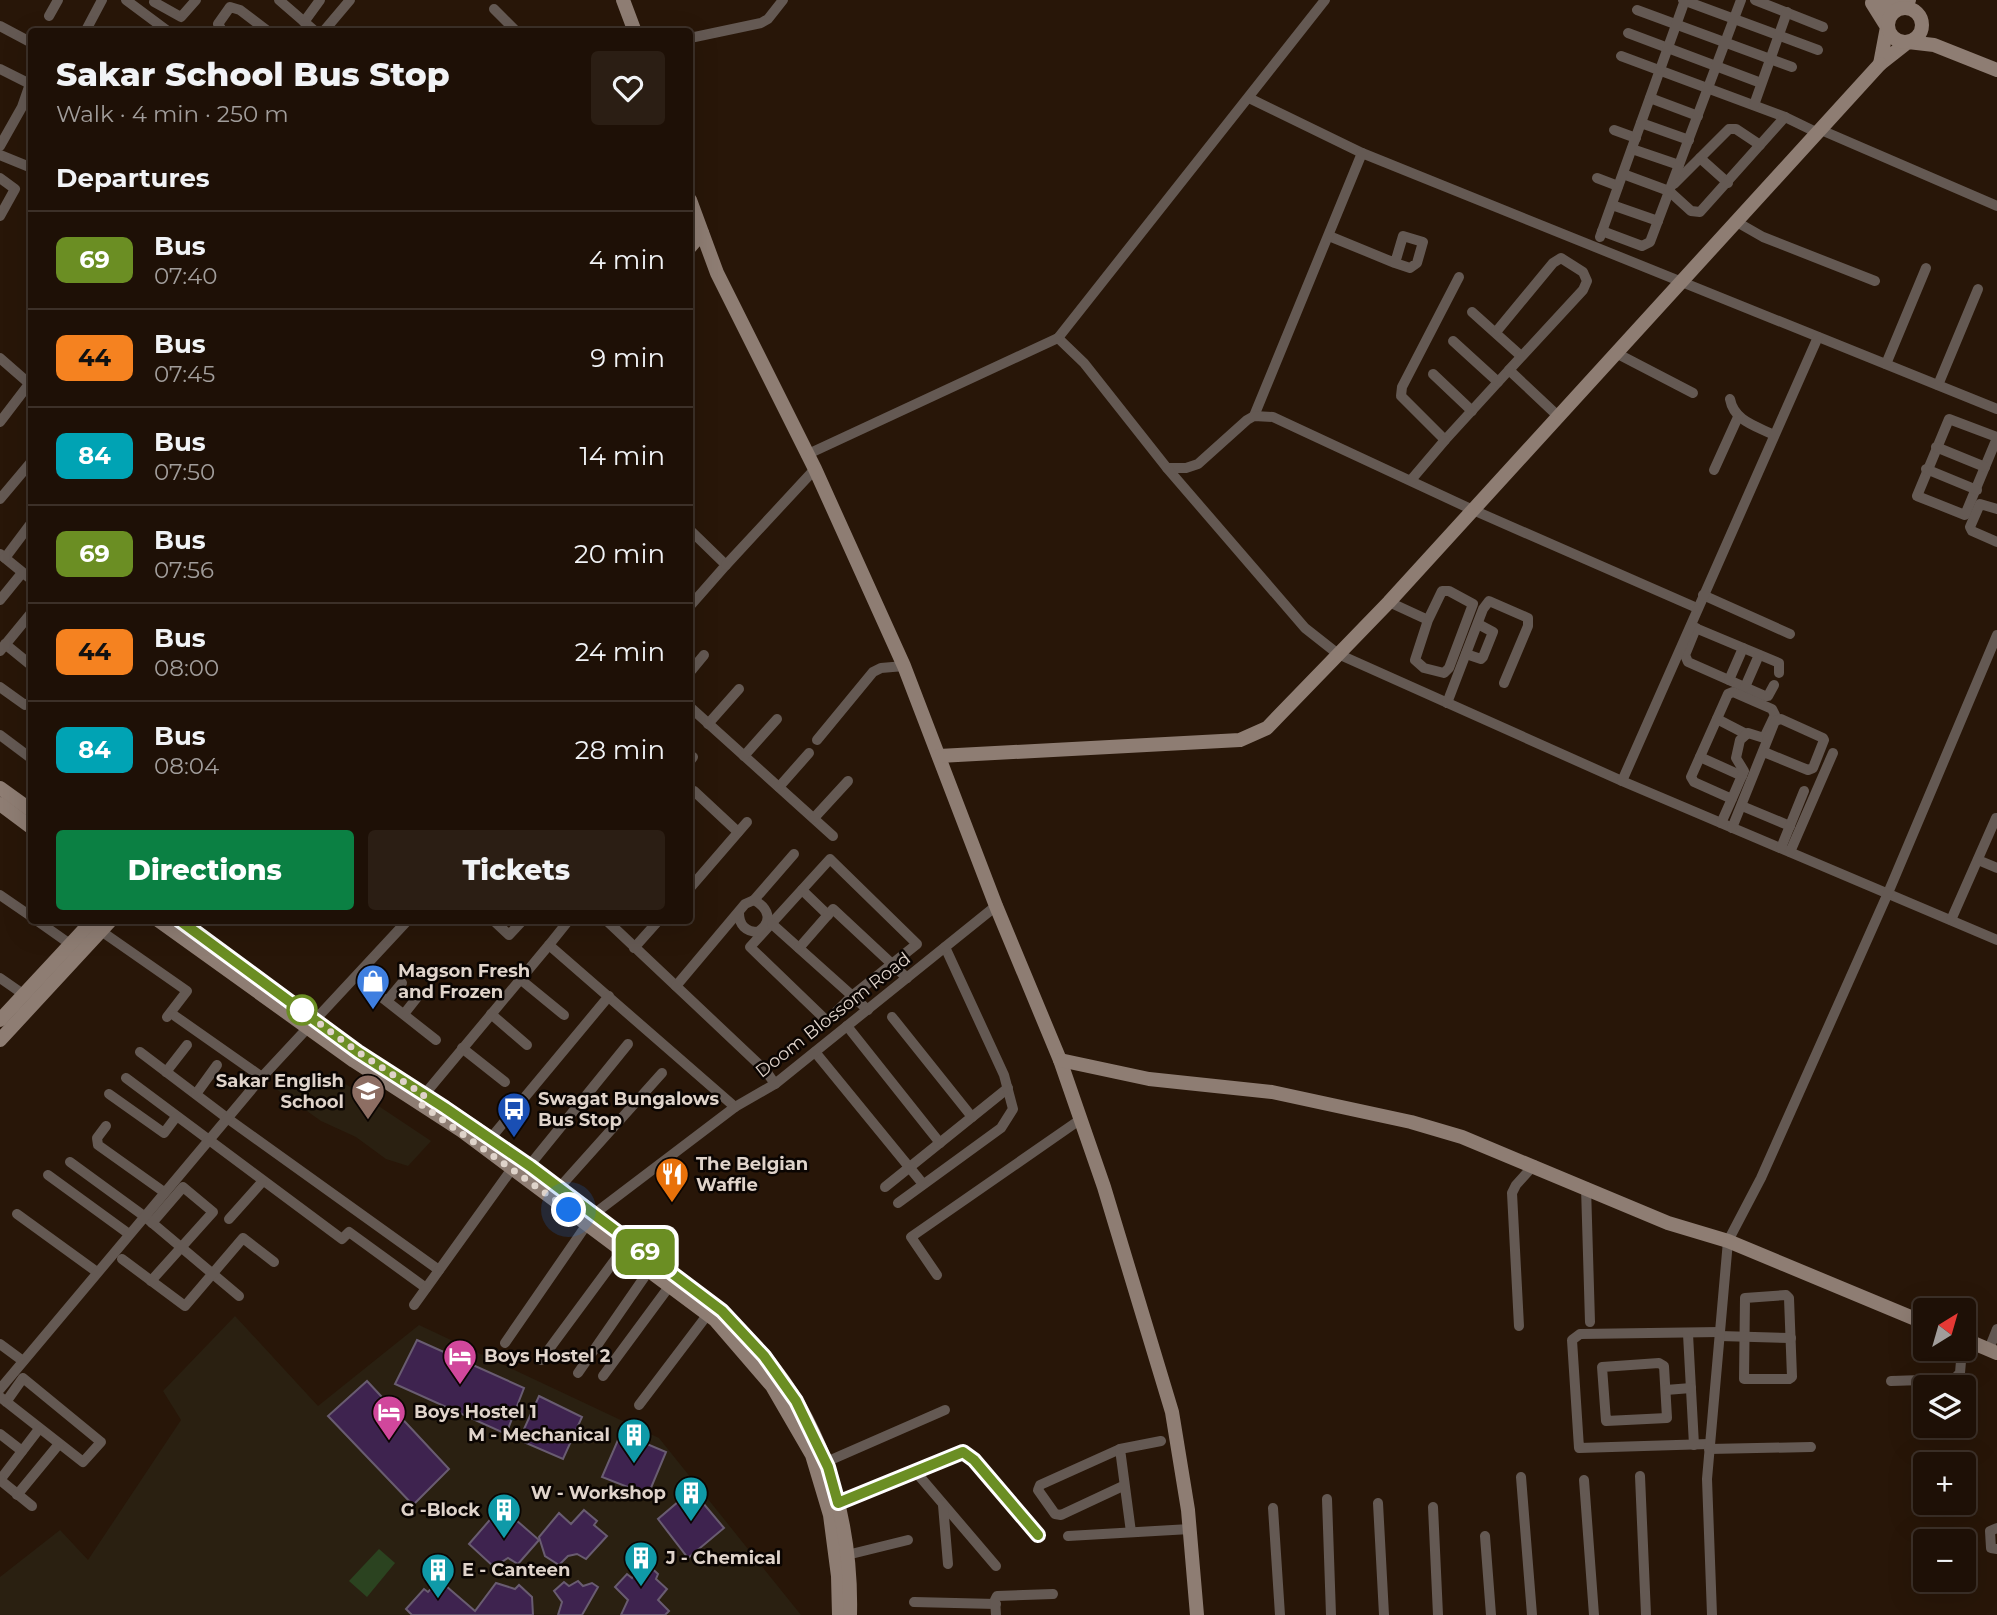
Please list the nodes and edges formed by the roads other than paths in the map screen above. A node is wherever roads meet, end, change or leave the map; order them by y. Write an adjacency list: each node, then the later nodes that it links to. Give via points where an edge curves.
1 (58, 0): 22 (street)
2 (102, 0): 30 (street)
3 (126, 0): 20 (street)
4 (195, 0): 14 (street, via 181,18)
5 (279, 0): 24 (street)
6 (320, 0): 24 (street)
7 (350, 0): 34 (street)
8 (623, 0): 36 (street)
9 (783, 0): 39 (street, via 761,23)
10 (1325, 0): 58 (street)
11 (1684, 0): 23 (street); 25 (street)
12 (1741, 0): 23 (street)
13 (1755, 0): 19 (street)
14 (154, 1): 20 (street)
15 (1869, 1): 16 (street); 29 (street)
16 (1907, 3): 21 (street); 29 (street, via 1894,12)
17 (494, 9): 35 (street)
18 (1637, 10): 25 (street)
19 (1787, 12): 28 (street); 38 (street)
20 (146, 13): 27 (street)
21 (1921, 13): 42 (street, via 1918,36); 43 (street)
22 (49, 16)
23 (1734, 19): 38 (street); 41 (street)
24 (304, 22): 33 (street)
25 (1677, 24): 41 (street); 44 (street)
26 (0, 26): 40 (street)
27 (157, 27)
28 (1823, 27)
29 (1888, 27): 42 (street, via 1897,40); 48 (street)
30 (87, 28)
31 (220, 28): 32 (street, via 218,20 230,7)
32 (265, 28)
33 (311, 28)
34 (326, 28)
35 (513, 28)
36 (634, 28)
37 (1628, 33): 44 (street)
38 (1779, 35): 45 (street); 47 (street)
39 (693, 37)
40 (28, 41)
41 (1726, 42): 47 (street); 49 (street)
42 (1909, 42): 43 (street); 48 (street)
43 (1934, 45): 52 (street)
44 (1668, 48): 49 (street); 53 (street)
45 (1818, 50)
46 (1621, 56): 53 (street)
47 (1770, 59): 50 (street); 55 (street)
48 (1880, 64): 65 (street)
49 (1716, 66): 55 (street); 56 (street)
50 (1792, 66)
51 (0, 69): 54 (street)
52 (1997, 70)
53 (1660, 71): 56 (street); 59 (street)
54 (28, 83)
55 (1761, 83): 60 (street)
56 (1709, 89): 60 (street); 61 (street)
57 (28, 92): 69 (street)
58 (1249, 97): 70 (street); 101 (street)
59 (1650, 98): 61 (street); 63 (street)
60 (1754, 105): 62 (street)
61 (1698, 116): 66 (street)
62 (1785, 117): 65 (street); 68 (street)
63 (1641, 123): 66 (street); 67 (street)
64 (1614, 130): 67 (street)
65 (1820, 131): 82 (street); 86 (street)
66 (1689, 140): 73 (street)
67 (1634, 144): 73 (street); 75 (street)
68 (1760, 145): 72 (street, via 1735,129 1729,130); 78 (street)
69 (0, 146)
70 (1362, 153): 89 (street); 91 (street)
71 (0, 155): 74 (street)
72 (1700, 158): 78 (street); 80 (street)
73 (1679, 165): 80 (street)
74 (28, 166)
75 (1623, 174): 79 (street); 80 (street)
76 (0, 178): 84 (street, via 15,189)
77 (1597, 178): 79 (street)
78 (1728, 183): 80 (street, via 1697,213)
79 (1618, 186): 81 (street)
80 (1670, 189): 85 (street)
81 (1612, 205): 85 (street); 87 (street)
82 (1997, 206)
83 (693, 208): 88 (street)
84 (0, 216)
85 (1658, 221): 87 (street, via 1650,242 1642,247)
86 (1735, 221): 95 (street, via 1763,237); 96 (street)
87 (1602, 231): 91 (street)
88 (702, 233): 90 (street); 129 (street, via 717,273)
89 (1329, 236): 92 (street); 121 (street)
90 (693, 244)
91 (1597, 246): 96 (street)
92 (1395, 264)
93 (1926, 268): 107 (street)
94 (1459, 277): 127 (street, via 1401,396)
95 (1875, 281)
96 (1679, 282): 100 (street); 103 (street)
97 (1978, 289): 113 (street)
98 (1472, 312): 99 (street)
99 (1496, 332): 104 (street); 104 (street, via 1553,262 1561,258 1583,272 1587,281 1583,290)
100 (1818, 337): 107 (street); 125 (street)
101 (1058, 338): 129 (street); 132 (street, via 1084,363)
102 (1453, 341): 111 (street)
103 (1616, 353): 109 (street); 122 (street)
104 (1521, 356): 108 (street)
105 (0, 358): 112 (street)
106 (1655, 359): 109 (street)
107 (1886, 364): 113 (street)
108 (1509, 370): 111 (street); 122 (street)
109 (1650, 371): 115 (street)
110 (1433, 374): 120 (street)
111 (1498, 382): 120 (street)
112 (28, 383)
113 (1938, 385): 118 (street)
114 (28, 387): 119 (street)
115 (1693, 393)
116 (1730, 399): 123 (street)
117 (0, 403): 119 (street)
118 (1995, 404)
119 (9, 410): 124 (street)
120 (1472, 411): 127 (street)
121 (1254, 416): 132 (street, via 1198,464); 136 (street, via 1273,417)
122 (1559, 417): 140 (street)
123 (1738, 417): 125 (street); 135 (street)
124 (0, 422)
125 (1774, 435): 148 (street)
126 (1997, 437): 128 (street, via 1949,419); 131 (street)
127 (1445, 440): 136 (street)
128 (1936, 447): 131 (street); 134 (street)
129 (807, 455): 133 (street)
130 (28, 466): 138 (street)
131 (1985, 467): 137 (street)
132 (1167, 468): 161 (street, via 1305,628)
133 (815, 469): 145 (street); 166 (street)
134 (1926, 469): 137 (street); 137 (street, via 1916,493 1919,498 1963,516)
135 (1714, 470)
136 (1411, 480): 140 (street)
137 (1976, 490)
138 (0, 499)
139 (1996, 507): 143 (street, via 1980,504 1970,527)
140 (1473, 510): 150 (street); 152 (street)
141 (28, 527): 144 (street)
142 (693, 533): 145 (street)
143 (1997, 542)
144 (2, 556): 146 (street)
145 (726, 565): 151 (street)
146 (22, 573): 147 (street); 149 (street)
147 (28, 577)
148 (1703, 595): 152 (street); 157 (street)
149 (0, 600)
150 (1390, 601): 154 (street); 161 (street)
151 (693, 603)
152 (1697, 608): 156 (street)
153 (28, 616): 159 (street)
154 (1428, 620): 154 (street, via 1442,591 1473,604 1450,668 1444,673 1424,668 1415,660)
155 (1478, 624): 162 (street); 162 (street, via 1493,632 1481,659); 170 (street, via 1489,601 1528,618)
156 (1693, 627): 160 (street); 169 (street, via 1685,655 1688,662); 193 (street)
157 (1790, 634)
158 (1997, 635): 217 (street)
159 (3, 647): 165 (street)
160 (1742, 648): 164 (street); 169 (street)
161 (1338, 654): 176 (street); 189 (street, via 1267,728 1240,740)
162 (1466, 654): 176 (street)
163 (704, 655): 167 (street)
164 (1759, 655): 168 (street, via 1779,663); 173 (street)
165 (28, 663)
166 (904, 666): 183 (street, via 873,672); 189 (street)
167 (693, 668)
168 (1779, 673)
169 (1729, 680): 173 (street)
170 (1504, 683)
171 (1774, 685): 173 (street, via 1768,696)
172 (0, 687): 175 (street, via 18,703)
173 (1745, 687)
174 (739, 689): 180 (street)
175 (28, 703)
176 (1447, 703): 193 (street)
177 (693, 710): 180 (street)
178 (777, 719): 188 (street)
179 (1717, 719): 181 (street); 181 (street, via 1730,692 1772,709 1775,715 1766,737); 190 (street)
180 (708, 724): 188 (street)
181 (1746, 734): 191 (street, via 1736,754)
182 (0, 735): 187 (street)
183 (817, 740)
184 (1764, 752): 184 (street, via 1778,719 1824,740 1811,770); 200 (street)
185 (809, 753): 194 (street)
186 (1833, 753): 211 (street)
187 (28, 756)
188 (744, 756): 194 (street)
189 (939, 756): 220 (street)
190 (1700, 757): 191 (street); 198 (street, via 1692,780)
191 (1742, 776): 198 (street)
192 (848, 781): 203 (street)
193 (1622, 781): 205 (street)
194 (779, 787): 203 (street)
195 (0, 788): 201 (street)
196 (694, 791): 209 (street)
197 (1804, 792): 207 (street)
198 (1732, 799): 205 (street)
199 (0, 804): 206 (street)
200 (1742, 806): 207 (street); 208 (street)
201 (28, 808)
202 (1997, 817): 213 (street)
203 (814, 818): 210 (street)
204 (747, 822): 209 (street)
205 (1721, 823): 208 (street)
206 (28, 825)
207 (1790, 826): 211 (street)
208 (1732, 828): 211 (street)
209 (738, 832): 215 (street)
210 (833, 836)
211 (1785, 850): 217 (street)
212 (793, 854): 219 (street)
213 (1978, 860): 214 (street); 224 (street)
214 (1997, 868)
215 (693, 884)
216 (802, 890): 223 (street); 235 (street); 242 (street, via 831,859 917,944)
217 (1888, 893): 224 (street); 308 (street, via 1761,1178)
218 (0, 895): 222 (street)
219 (754, 900): 221 (street); 221 (street, via 768,914 763,929 747,930)
220 (996, 906): 241 (street, Doom Blossom Road); 270 (street)
221 (739, 913): 248 (street)
222 (28, 914)
223 (828, 915): 240 (street); 242 (street, via 833,909)
224 (1951, 920): 236 (street)
225 (42, 924): 237 (street)
226 (102, 924): 237 (street); 262 (street); 274 (street, via 187,990 171,1016)
227 (164, 924): 260 (street)
228 (184, 924): 260 (street)
229 (404, 924): 243 (street)
230 (497, 924): 231 (street, via 509,935)
231 (519, 924)
232 (566, 924): 238 (street)
233 (610, 924): 239 (street)
234 (655, 924): 239 (street)
235 (772, 924): 240 (street); 252 (street, via 750,947 827,1021)
236 (1997, 940)
237 (70, 944): 249 (street)
238 (549, 945): 246 (street); 251 (street)
239 (634, 947): 248 (street)
240 (799, 947): 252 (street)
241 (945, 947): 245 (street, Doom Blossom Road); 278 (street)
242 (892, 964): 245 (street); 252 (street)
243 (356, 977): 253 (street); 260 (street)
244 (0, 978): 249 (street)
245 (907, 978): 254 (street, Doom Blossom Road)
246 (520, 979): 256 (street); 257 (street)
247 (402, 984): 253 (street)
248 (676, 986): 277 (street)
249 (23, 994): 259 (street)
250 (419, 995): 255 (street)
251 (609, 996): 282 (street); 288 (street)
252 (852, 996): 254 (street)
253 (387, 1001): 255 (street)
254 (867, 1010): 261 (street, Doom Blossom Road)
255 (404, 1014): 263 (street)
256 (491, 1014): 266 (street); 267 (street)
257 (564, 1015)
258 (892, 1017): 284 (street)
259 (0, 1020)
260 (312, 1024): 274 (street); 281 (street)
261 (847, 1026): 269 (street, Doom Blossom Road); 290 (street)
262 (0, 1040)
263 (436, 1040)
264 (628, 1044): 292 (street)
265 (187, 1045): 272 (street)
266 (527, 1045)
267 (462, 1048): 276 (street); 281 (street)
268 (140, 1052): 272 (street)
269 (815, 1052): 277 (street, Doom Blossom Road); 294 (street)
270 (1060, 1060): 286 (street); 293 (street, via 1149,1079 1272,1093 1411,1122)
271 (217, 1065): 280 (street)
272 (166, 1072): 280 (street)
273 (662, 1073): 300 (street)
274 (262, 1077): 285 (street)
275 (126, 1079): 283 (street)
276 (505, 1082)
277 (775, 1084): 282 (street, Doom Blossom Road)
278 (1008, 1088): 284 (street); 297 (street, via 1013,1109 1001,1128)
279 (109, 1094): 283 (street, via 164,1133)
280 (196, 1094): 285 (street)
281 (422, 1099): 288 (street); 292 (street)
282 (735, 1107): 306 (street, Doom Blossom Road)
283 (176, 1117): 289 (street)
284 (972, 1117): 290 (street)
285 (227, 1118): 289 (street); 314 (street)
286 (1081, 1119): 317 (street, via 911,1237); 373 (street, via 1172,1412)
287 (106, 1126): 301 (street, via 97,1138 98,1145)
288 (490, 1139): 292 (street)
289 (208, 1141): 296 (street); 301 (street)
290 (940, 1143): 294 (street)
291 (71, 1163): 304 (street)
292 (520, 1165): 300 (street); 306 (street); 314 (street)
293 (1534, 1165): 299 (street); 326 (street, via 1512,1193)
294 (909, 1168): 297 (street); 298 (street)
295 (48, 1175): 307 (street)
296 (262, 1182): 305 (street); 320 (street, via 342,1239 349,1231)
297 (923, 1184): 302 (street)
298 (885, 1187)
299 (1586, 1187): 308 (street, via 1668,1223); 325 (street)
300 (559, 1188): 306 (street)
301 (164, 1192): 304 (street)
302 (898, 1203)
303 (17, 1214): 315 (street)
304 (148, 1219): 307 (street); 309 (street); 309 (street, via 183,1187 213,1212)
305 (229, 1219)
306 (591, 1219): 310 (street); 323 (street); 332 (street, Doom Blossom Road)
307 (129, 1234): 315 (street)
308 (1728, 1241): 324 (street); 329 (street)
309 (181, 1247): 316 (street); 318 (street)
310 (622, 1249): 313 (street); 336 (street)
311 (122, 1259): 318 (street)
312 (274, 1262): 316 (street, via 243,1238)
313 (650, 1269): 319 (street); 339 (street)
314 (439, 1270): 320 (street)
315 (97, 1272): 337 (street)
316 (212, 1273): 318 (street, via 185,1306); 321 (street)
317 (937, 1275)
318 (151, 1281)
319 (671, 1284): 323 (street); 340 (street)
320 (426, 1288): 322 (street)
321 (239, 1296)
322 (414, 1305)
323 (715, 1315): 346 (street); 357 (street, via 782,1379 803,1413)
324 (1913, 1318)
325 (1590, 1322)
326 (1519, 1326)
327 (1997, 1329): 335 (street)
328 (1688, 1334): 329 (street); 342 (street); 352 (street, via 1580,1335 1572,1340 1572,1349 1579,1448)
329 (1720, 1334): 330 (street); 353 (street)
330 (1744, 1337): 331 (street); 331 (street, via 1745,1298 1786,1295); 331 (street, via 1746,1380 1791,1378)
331 (1791, 1338)
332 (505, 1343)
333 (0, 1344): 337 (street)
334 (1976, 1345): 335 (street)
335 (1993, 1351)
336 (541, 1360)
337 (23, 1361): 343 (street)
338 (1960, 1362): 341 (street, via 1954,1379)
339 (578, 1373)
340 (603, 1376)
341 (1891, 1381)
342 (1691, 1388): 344 (street); 352 (street)
343 (0, 1389)
344 (1666, 1390): 344 (street, via 1665,1420 1606,1421 1602,1367 1662,1363)
345 (3, 1399): 348 (street); 351 (street, via 23,1378 101,1442 83,1462)
346 (639, 1405)
347 (945, 1410): 357 (street)
348 (39, 1429): 351 (street); 356 (street)
349 (0, 1434): 356 (street)
350 (1161, 1441): 355 (street)
351 (59, 1444): 364 (street)
352 (1694, 1445): 353 (street)
353 (1709, 1447): 354 (street); 397 (street)
354 (1811, 1447)
355 (1120, 1449): 363 (street); 363 (street, via 1040,1485 1038,1490 1055,1514 1061,1515)
356 (22, 1451): 361 (street)
357 (824, 1466): 366 (street); 386 (street)
358 (915, 1471): 366 (street); 368 (street); 375 (street, via 958,1453 968,1454)
359 (1640, 1476): 396 (street)
360 (1521, 1477): 394 (street)
361 (0, 1480): 364 (street)
362 (1584, 1480): 395 (street)
363 (1123, 1486): 374 (street)
364 (17, 1494): 369 (street)
365 (1327, 1499): 390 (street)
366 (838, 1503): 380 (street)
367 (1378, 1503): 391 (street)
368 (943, 1504): 381 (street); 382 (street)
369 (32, 1506)
370 (1433, 1507): 392 (street)
371 (1273, 1508): 389 (street)
372 (1997, 1528): 379 (street, via 1990,1531 1991,1548)
373 (1190, 1529): 374 (street); 388 (street)
374 (1131, 1532): 376 (street)
375 (1038, 1535)
376 (1069, 1536)
377 (1485, 1536): 393 (street)
378 (908, 1540): 380 (street)
379 (1997, 1549)
380 (847, 1555): 387 (street)
381 (948, 1564)
382 (996, 1566)
383 (1053, 1594): 385 (street, via 1000,1595 995,1600)
384 (914, 1602): 385 (street)
385 (996, 1610)
386 (839, 1615)
387 (850, 1615)
388 (1197, 1615)
389 (1280, 1615)
390 (1331, 1615)
391 (1384, 1615)
392 (1438, 1615)
393 (1490, 1615)
394 (1532, 1615)
395 (1594, 1615)
396 (1646, 1615)
397 (1712, 1615)

